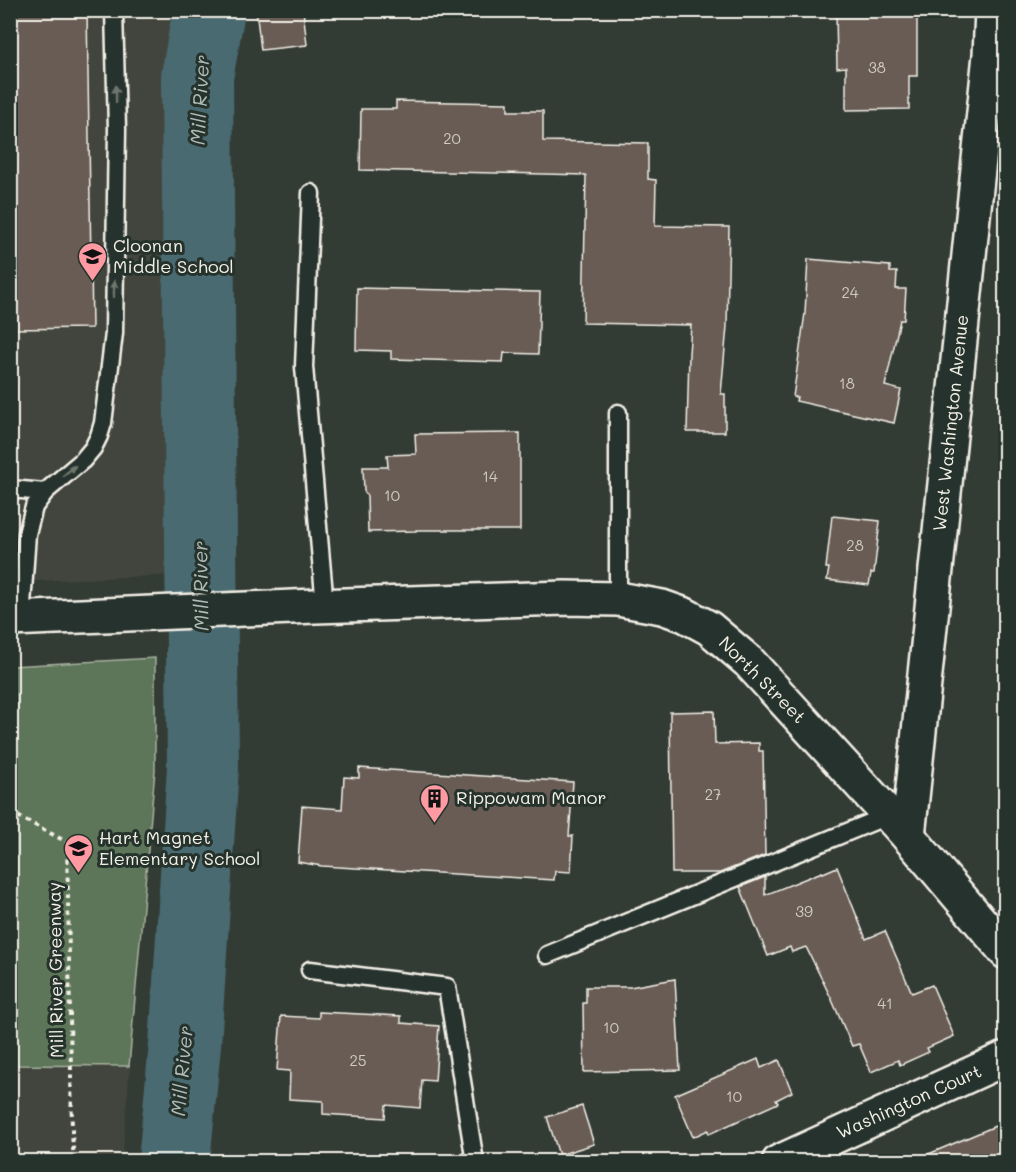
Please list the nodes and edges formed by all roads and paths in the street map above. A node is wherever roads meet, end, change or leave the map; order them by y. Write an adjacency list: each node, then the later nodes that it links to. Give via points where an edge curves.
1 (114, 10): 7 (lane, one-way to 1, via 83,460 93,448 103,423 114,333)
2 (992, 10): 3 (street, West Washington Avenue)
3 (998, 55): 12 (street, West Washington Avenue)
4 (311, 193): 9 (lane, via 304,367)
5 (618, 413): 8 (lane)
6 (10, 489): 7 (lane)
7 (45, 492): 10 (lane, via 34,507 27,534)
8 (618, 599): 9 (street, North Street); 12 (street, North Street, via 663,607 709,628 749,662)
9 (320, 606): 10 (street, North Street)
10 (16, 619)
11 (10, 812): 17 (path, Mill River Greenway, via 67,842)
12 (899, 826): 13 (street, North Street); 14 (lane)
13 (1005, 952)
14 (547, 955)
15 (310, 970): 18 (lane, via 447,987)
16 (1005, 1058): 19 (street, Washington Court)
17 (74, 1161)
18 (476, 1161)
19 (779, 1161)

